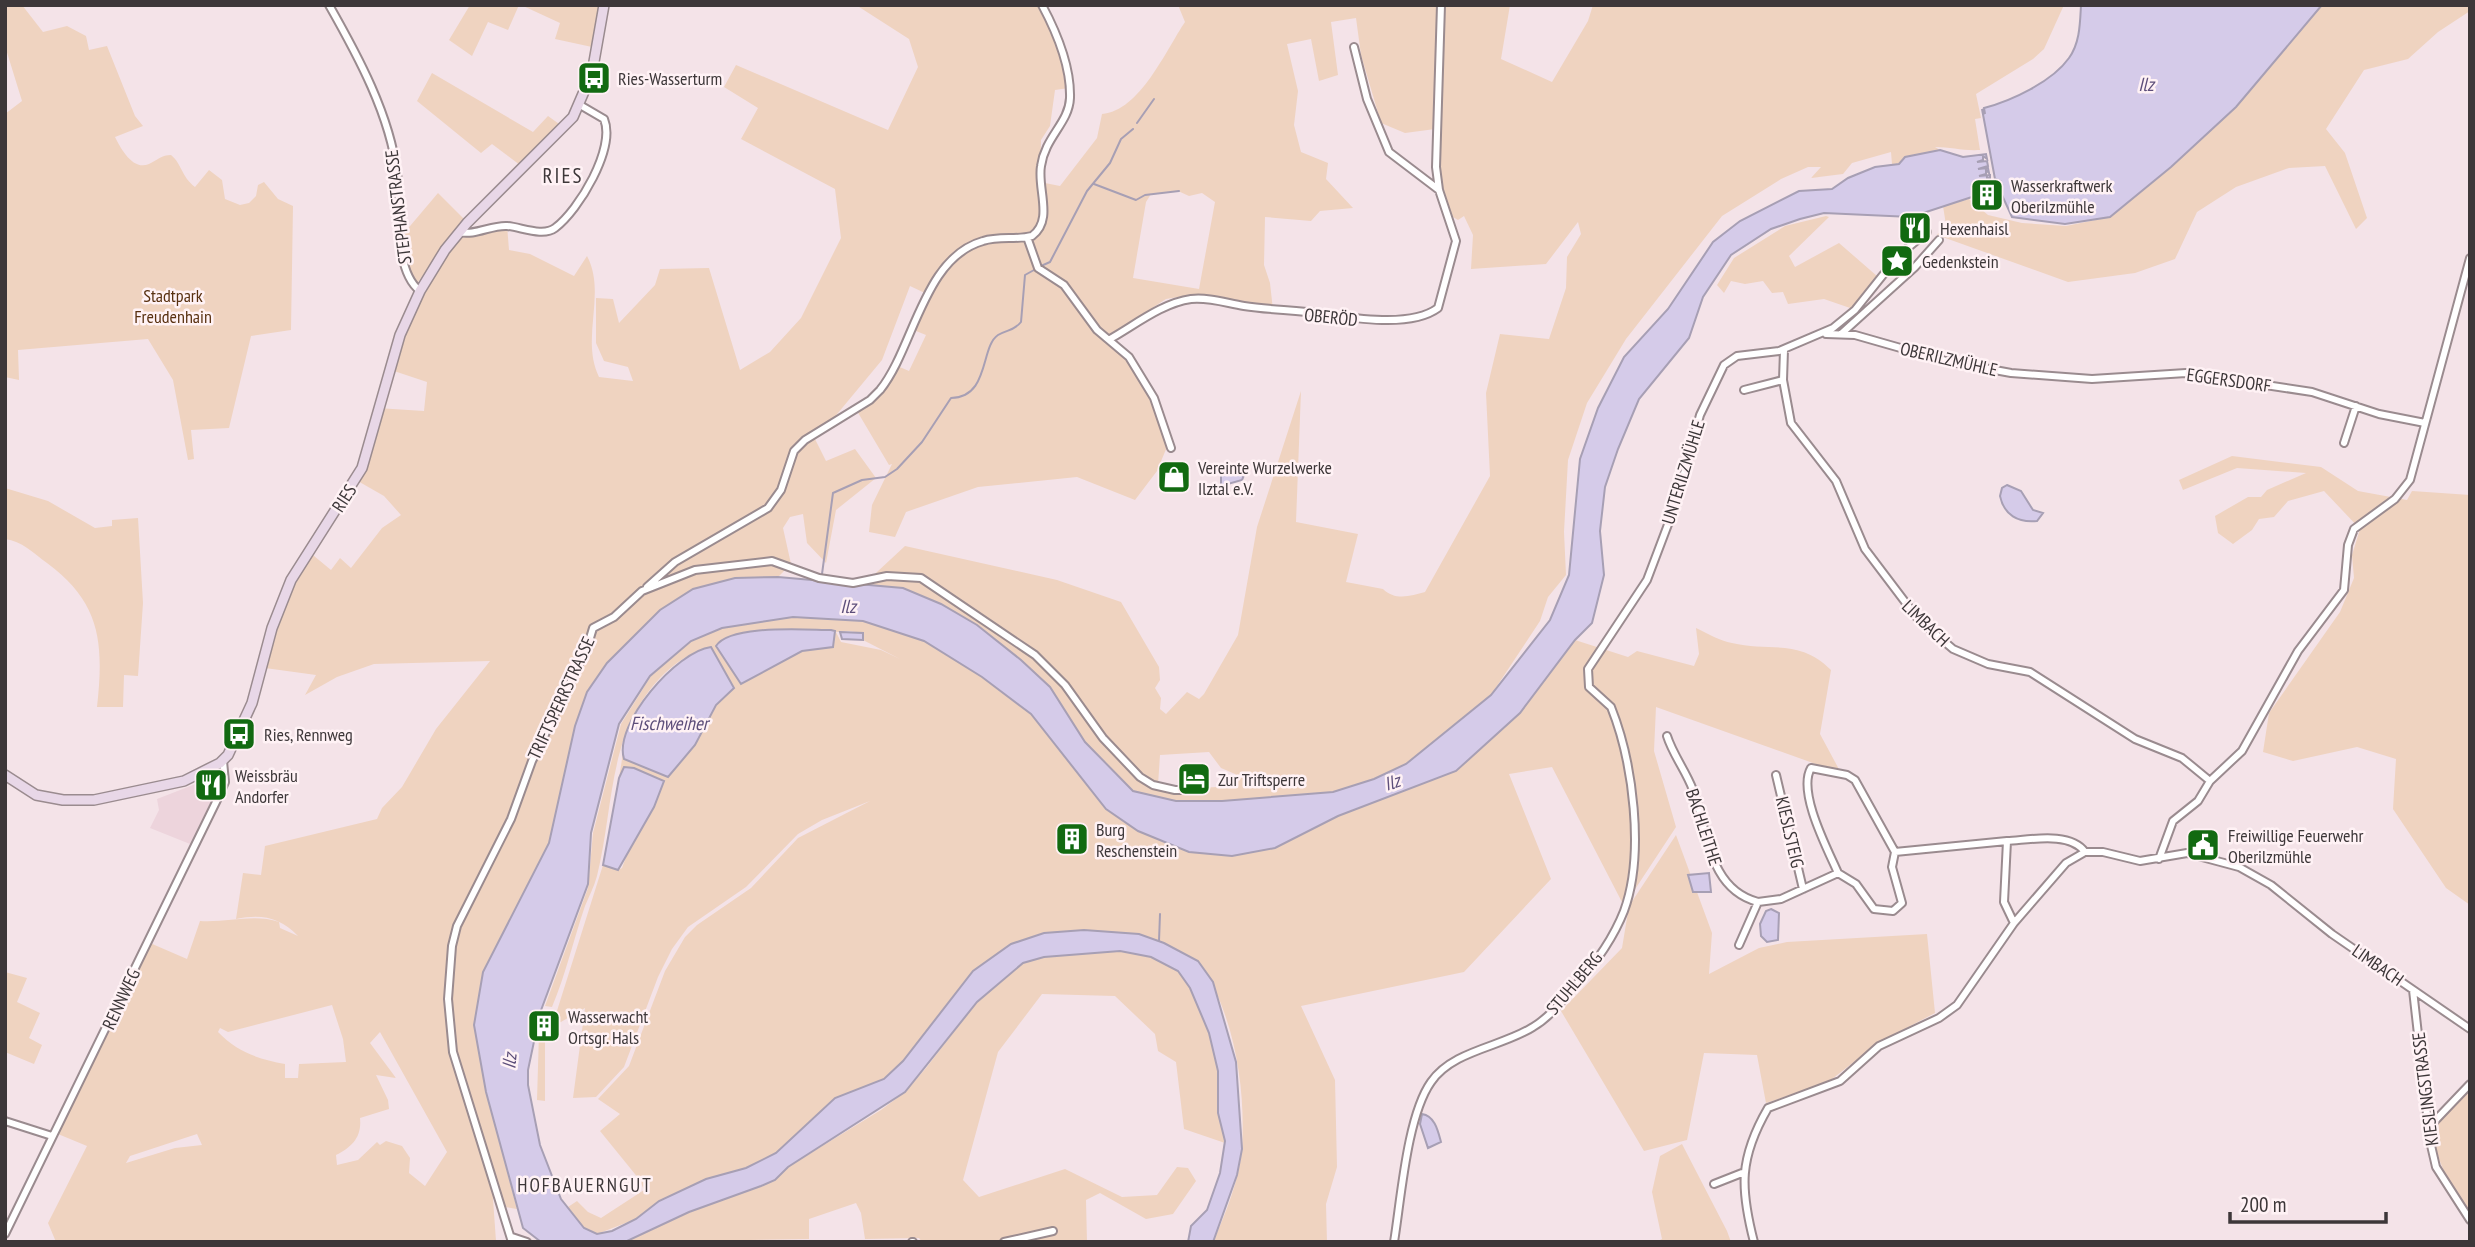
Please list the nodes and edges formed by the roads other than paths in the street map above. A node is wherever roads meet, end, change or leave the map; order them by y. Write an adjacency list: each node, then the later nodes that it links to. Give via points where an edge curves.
1 (329, 5): 13 (street, STEPHANSTRASSE, via 364,72 391,144 404,268)
2 (604, 5): 6 (street, RIES, via 595,63)
3 (1042, 5): 10 (street, via 1059,40 1069,106 1044,150 1039,182 1042,225)
4 (1441, 5): 7 (street, OBERÖD, via 1435,137)
5 (1354, 47): 7 (street, via 1367,99 1389,152)
6 (580, 105): 8 (street, RIES, via 560,133); 8 (street, via 604,119 608,136 588,188 555,228 503,226)
7 (1439, 190): 16 (street, OBERÖD, via 1456,241 1435,310 1368,321 1191,299 1172,304)
8 (459, 232): 13 (street, RIES)
9 (1927, 232): 14 (street, via 1899,256 1855,310)
10 (1027, 237): 16 (street, via 1038,268 1064,285 1091,323); 25 (street, via 982,241 949,262 880,390 794,451 781,491 768,508 675,562)
11 (1939, 240): 15 (street)
12 (2470, 258): 22 (street)
13 (420, 291): 28 (street, RIES, via 400,335 362,468 290,582 245,722)
14 (1824, 334): 15 (street, OBERILZMÜHLE); 17 (street, UNTERILZMÜHLE)
15 (1841, 334): 18 (street, OBERILZMÜHLE, via 1946,361)
16 (1110, 339): 24 (street, via 1129,357 1154,398)
17 (1784, 350): 19 (street); 26 (street, UNTERILZMÜHLE, via 1737,356 1724,365 1700,415 1675,506 1647,580)
18 (2058, 377): 21 (street, EGGERSDORF, via 2109,379 2186,373 2312,392)
19 (1783, 380): 20 (street); 31 (street, LIMBACH, via 1791,423 1836,481 1865,549 1918,619 1962,654 2030,672 2135,739 2182,758)
20 (1744, 390)
21 (2356, 406): 22 (street, EGGERSDORF); 23 (street)
22 (2425, 423): 31 (street, via 2406,488 2354,528 2344,590 2298,651 2242,751)
23 (2344, 443)
24 (1171, 447)
25 (642, 591): 32 (street, TRIFTSPERRSTRASSE, via 695,570 772,561 819,578 853,583 887,576 921,578 1035,655 1140,777 1175,790); 55 (street, TRIFTSPERRSTRASSE, via 614,617 593,628 532,761 511,819 457,926 448,999 453,1052)
26 (1587, 671): 58 (street, STUHLBERG, via 1593,694 1611,707 1629,771 1634,842 1632,880 1624,909 1614,934 1589,970 1543,1020 1455,1062 1430,1083 1415,1124)
27 (1667, 736): 39 (street, BACHLEITHE, via 1692,789 1721,877 1742,897)
28 (223, 761): 29 (street, via 184,781 94,800 36,795); 49 (street, RENNWEG, via 225,782)
29 (5, 775)
30 (1776, 775): 38 (street, KIESLSTEIG)
31 (2210, 781): 36 (street, via 2198,801 2173,821)
32 (1198, 790)
33 (2007, 841): 34 (street, LIMBACH); 35 (street, LIMBACH, via 2061,840 2078,844); 40 (street, via 2004,902)
34 (1895, 852): 37 (street, via 1892,867 1902,903 1893,911 1878,911 1856,884); 37 (street, KIESLSTEIG, via 1855,780 1811,768 1810,798)
35 (2085, 852): 36 (street, LIMBACH, via 2140,861); 40 (street, via 2066,863)
36 (2159, 859): 42 (street, LIMBACH, via 2200,855 2259,877)
37 (1838, 873): 38 (street)
38 (1803, 889): 39 (street, via 1781,899)
39 (1758, 902): 41 (street)
40 (2014, 923): 50 (street, via 1957,1005 1880,1046 1840,1081 1768,1108)
41 (1740, 945)
42 (2413, 990): 44 (street, LIMBACH); 48 (street, KIESLINGSTRASSE)
43 (2470, 1019): 44 (street)
44 (2462, 1022): 45 (street, LIMBACH)
45 (2470, 1029)
46 (2470, 1084): 48 (street)
47 (5, 1121): 49 (street)
48 (2428, 1128): 52 (street, KIESLINGSTRASSE, via 2436,1167)
49 (52, 1136): 54 (street, RENNWEG)
50 (1742, 1173): 51 (street); 59 (street)
51 (1714, 1184)
52 (2470, 1220)
53 (1053, 1231): 57 (street)
54 (5, 1234)
55 (512, 1239): 56 (street)
56 (524, 1241)
57 (1004, 1242)
58 (1394, 1242)
59 (1754, 1242)

